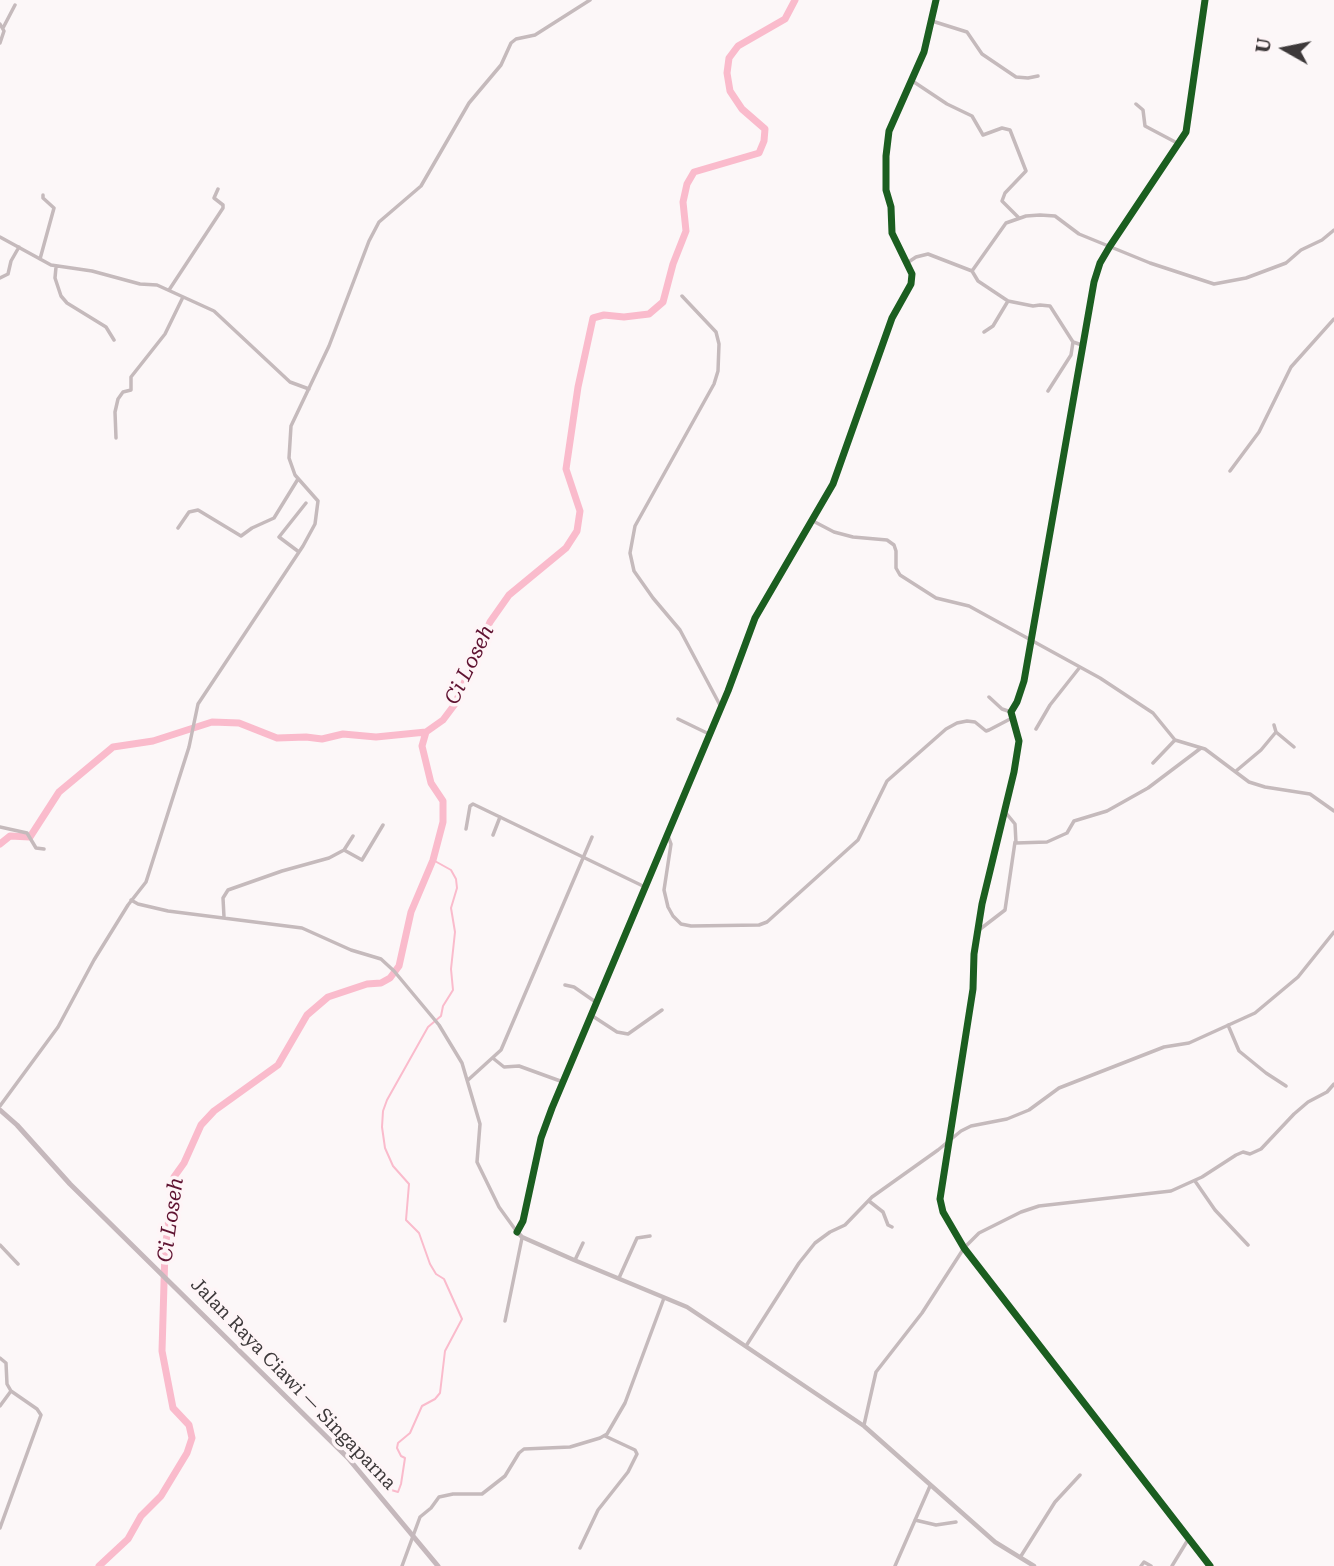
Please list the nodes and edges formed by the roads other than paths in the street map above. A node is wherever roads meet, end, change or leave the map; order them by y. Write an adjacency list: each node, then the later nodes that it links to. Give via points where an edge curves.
1 (590, 0): 33 (street, via 536,35 511,43 501,65 469,103 421,186 379,222)
2 (936, 0): 5 (street)
3 (1205, 0): 11 (street, via 1189,120)
4 (15, 5): 6 (street)
5 (932, 21): 8 (street, via 967,32 982,54 1016,77); 9 (street)
6 (2, 26): 7 (street)
7 (0, 43)
8 (1038, 76)
9 (911, 80): 14 (street, via 972,116 983,135 1010,130 1026,171 1002,201); 20 (street, via 889,131 885,174 892,233)
10 (1136, 104): 11 (street, via 1143,110 1145,126)
11 (1179, 144): 17 (street)
12 (218, 190): 24 (street, via 214,198 223,208)
13 (43, 195): 19 (street, via 54,208)
14 (1019, 218): 17 (street, via 1055,216 1079,234); 22 (street, via 1002,227)
15 (1334, 230): 17 (street, via 1286,263 1214,284)
16 (0, 237): 18 (street)
17 (1110, 246): 32 (street, via 1094,282)
18 (19, 247): 19 (street); 23 (street, via 8,274)
19 (40, 259): 21 (street)
20 (907, 263): 22 (street, via 928,254); 39 (street, via 911,284 892,318 833,484)
21 (56, 267): 24 (street); 30 (street, via 61,296 99,321)
22 (972, 271): 27 (street, via 978,281)
23 (0, 278)
24 (169, 290): 26 (street)
25 (682, 296): 45 (street, via 716,332 718,371 635,526 630,553 634,571 680,630)
26 (183, 297): 33 (street, via 214,311 290,382); 35 (street, via 165,334 131,377 131,390 118,399)
27 (1008, 301): 29 (street); 31 (street, via 1051,306)
28 (1334, 319): 36 (street, via 1291,367 1253,442)
29 (984, 332)
30 (114, 340)
31 (1073, 342): 32 (street); 34 (street, via 1072,355)
32 (1083, 345): 42 (street)
33 (309, 389): 37 (street, via 291,426 289,458)
34 (1048, 391)
35 (116, 438)
36 (1230, 471)
37 (298, 479): 40 (street, via 274,518 241,536 198,510 188,513); 41 (street, via 316,498 318,508 315,524)
38 (306, 503): 41 (street, via 279,537)
39 (813, 521): 42 (street, via 853,537 887,540 897,551 896,568 904,578 936,598 969,606); 45 (street, via 762,604)
40 (178, 528)
41 (299, 552): 73 (street, via 198,704 150,872)
42 (1031, 639): 43 (street); 46 (street, via 1024,681)
43 (1080, 667): 50 (street); 53 (street, via 1153,713)
44 (989, 697): 46 (street)
45 (721, 707): 52 (street)
46 (1011, 712): 47 (street)
47 (1012, 718): 59 (street, via 1018,741); 64 (street, via 989,730 967,721 946,729 887,781 858,840 764,924 681,924 668,907 664,890 671,844)
48 (678, 719): 52 (street)
49 (1274, 725): 51 (street)
50 (1036, 729)
51 (1276, 732): 54 (street); 57 (street)
52 (709, 734): 64 (street)
53 (1175, 740): 55 (street); 56 (street)
54 (1294, 747)
55 (1201, 748): 57 (street); 68 (street, via 1148,788 1107,811 1073,822 1067,832 1045,843)
56 (1153, 763)
57 (1236, 771): 58 (street, via 1257,785 1310,794)
58 (1334, 811)
59 (1006, 813): 68 (street, via 1016,824); 75 (street)
60 (500, 817): 63 (street, via 471,804); 65 (street); 71 (street)
61 (383, 825): 70 (street, via 362,860)
62 (0, 827): 69 (street, via 30,837 36,848)
63 (466, 829)
64 (667, 833): 72 (street)
65 (493, 835)
66 (353, 836): 70 (street)
67 (592, 837): 71 (street)
68 (1015, 842): 75 (street, via 1005,910)
69 (44, 849)
70 (344, 850): 74 (street, via 228,890 223,896)
71 (582, 857): 72 (street); 82 (street, via 505,1044)
72 (645, 887): 78 (street)
73 (131, 900): 74 (street, via 168,911); 87 (street, via 58,1027)
74 (225, 917): 83 (street, via 302,928 374,955 394,971 439,1025)
75 (979, 930): 88 (street)
76 (1334, 932): 81 (street, via 1298,977 1255,1013)
77 (565, 985): 78 (street)
78 (597, 1003): 80 (street)
79 (662, 1010): 80 (street, via 628,1034)
80 (592, 1015): 84 (street)
81 (1228, 1025): 86 (street, via 1239,1051); 88 (street, via 1059,1088 1029,1110 971,1126)
82 (494, 1059): 83 (street); 84 (street)
83 (468, 1080): 92 (street, via 480,1124 477,1162)
84 (563, 1082): 92 (street, via 541,1138)
85 (1334, 1084): 89 (street, via 1294,1114 1261,1149 1236,1155)
86 (1286, 1086)
87 (0, 1108): 115 (main road, Jalan Raya Ciawi — Singaparna, via 70,1184 348,1458)
88 (948, 1141): 90 (street); 98 (street, via 940,1199)
89 (1195, 1181): 97 (street); 98 (street, via 1166,1193 1039,1206 979,1233)
90 (869, 1201): 91 (street); 104 (street, via 845,1225 815,1243)
91 (892, 1227)
92 (517, 1232): 94 (street)
93 (650, 1236): 101 (street, via 637,1238)
94 (522, 1237): 99 (street); 103 (street)
95 (583, 1243): 99 (street)
96 (0, 1245): 100 (street)
97 (1248, 1245)
98 (964, 1248): 108 (street, via 876,1372); 116 (street)
99 (575, 1260): 101 (street)
100 (18, 1264)
101 (619, 1278): 102 (street)
102 (664, 1298): 104 (street, via 687,1307); 109 (street, via 625,1403)
103 (505, 1321)
104 (746, 1346): 108 (street)
105 (0, 1358): 106 (street, via 6,1363)
106 (11, 1391): 107 (street); 114 (street, via 41,1415)
107 (0, 1406)
108 (863, 1426): 111 (street)
109 (604, 1436): 115 (street, via 570,1447 521,1451 505,1476 482,1493 439,1497 420,1517); 117 (street, via 635,1450 636,1456 598,1510)
110 (1080, 1475): 118 (street, via 1055,1502)
111 (930, 1486): 112 (street); 118 (street, via 995,1542)
112 (915, 1520): 113 (street, via 936,1525); 122 (street)
113 (956, 1522)
114 (0, 1528)
115 (414, 1536): 120 (street); 121 (main road, Jalan Raya Ciawi — Singaparna)
116 (1190, 1537): 125 (street); 126 (street)
117 (580, 1548)
118 (1021, 1556): 119 (street)
119 (1031, 1565)
120 (402, 1566)
121 (438, 1566)
122 (895, 1566)
123 (1141, 1566): 124 (street, via 1144,1562)
124 (1151, 1566)
125 (1172, 1566)
126 (1210, 1566)

